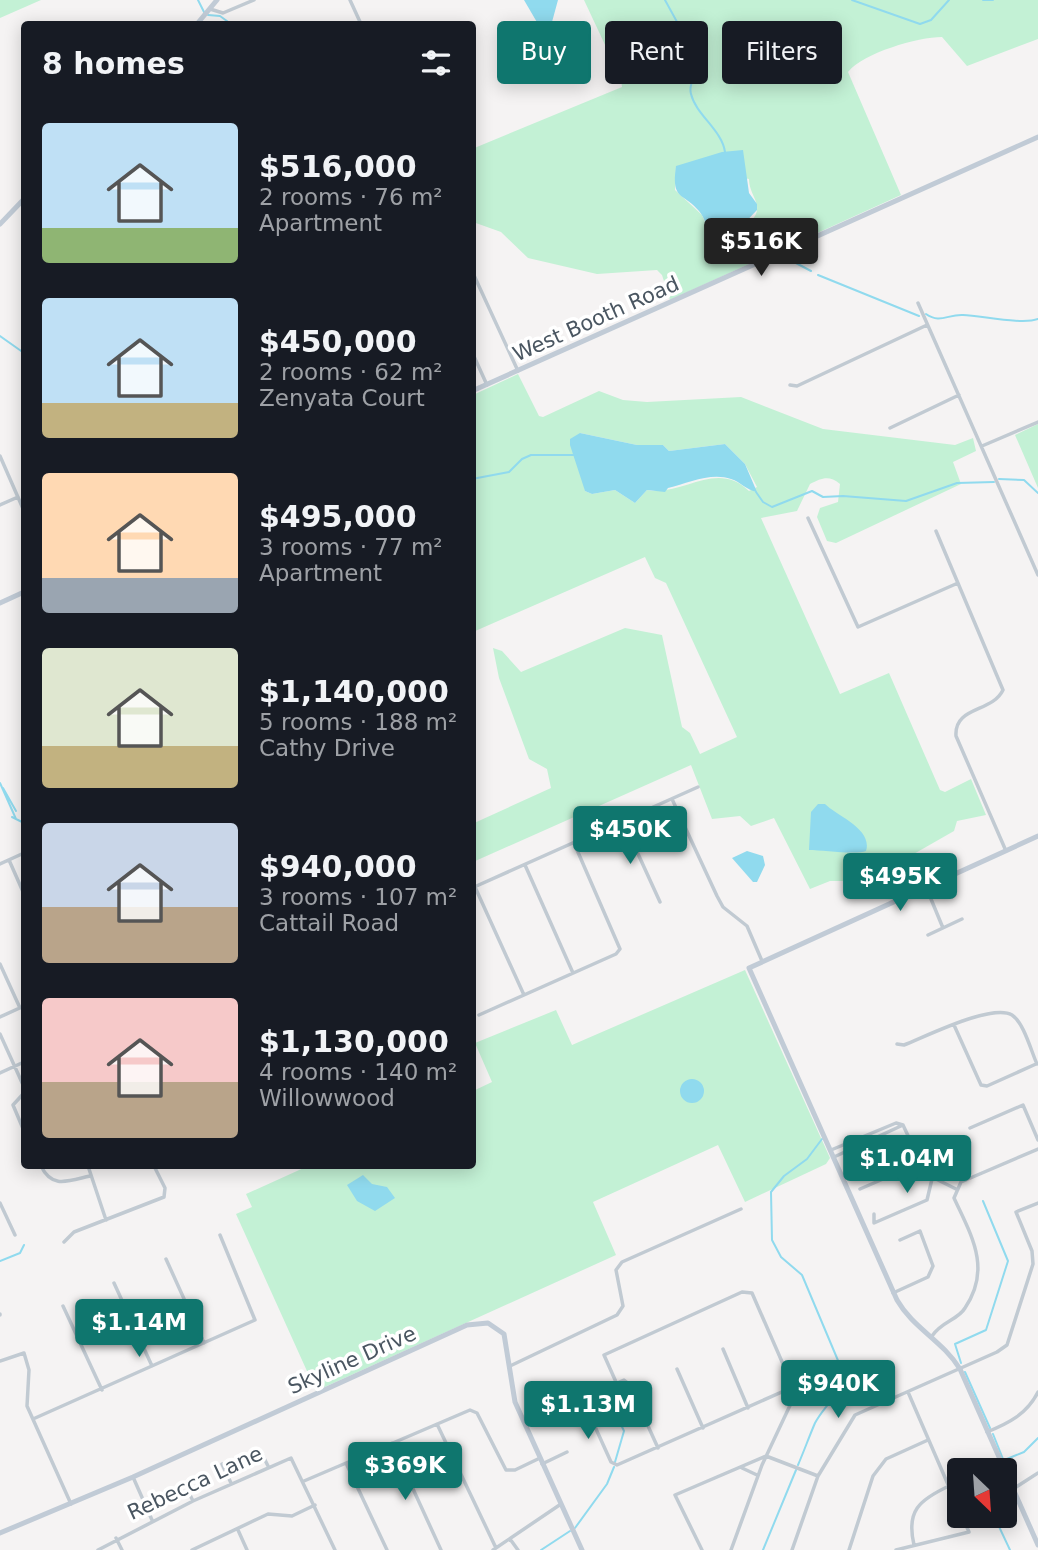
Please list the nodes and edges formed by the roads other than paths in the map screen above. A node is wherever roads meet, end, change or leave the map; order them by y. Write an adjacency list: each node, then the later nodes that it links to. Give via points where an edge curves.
1 (217, 0): 4 (street)
2 (254, 0): 4 (street, via 223,13)
3 (350, 0): 6 (street)
4 (210, 9): 5 (street)
5 (200, 21)
6 (360, 21)
7 (1038, 138): 14 (street, West Booth Road)
8 (21, 202): 9 (street)
9 (0, 224)
10 (476, 280): 14 (street)
11 (918, 303): 12 (street)
12 (928, 325): 16 (street, via 797,386); 18 (street)
13 (476, 361): 15 (street)
14 (518, 371): 15 (street, West Booth Road)
15 (487, 385): 17 (street, West Booth Road)
16 (790, 385)
17 (476, 389)
18 (959, 395): 20 (street); 21 (street)
19 (1038, 422): 21 (street)
20 (890, 428)
21 (982, 446): 28 (street)
22 (0, 456): 23 (street)
23 (18, 497): 24 (street); 25 (street)
24 (21, 504)
25 (0, 505)
26 (808, 518): 29 (street, via 858,627)
27 (936, 531): 29 (street)
28 (1038, 575)
29 (958, 583): 37 (street, via 1003,690 998,699 960,717 956,736)
30 (21, 593): 31 (street)
31 (0, 603)
32 (698, 787): 33 (street)
33 (672, 799): 34 (street); 50 (street, via 723,908 747,926)
34 (623, 821): 36 (street); 46 (street)
35 (1038, 836): 37 (street)
36 (574, 843): 41 (street); 52 (street, via 620,949)
37 (1006, 850): 44 (street)
38 (21, 854): 39 (street)
39 (9, 860): 40 (street); 42 (street)
40 (0, 864)
41 (525, 865): 43 (street); 52 (street)
42 (21, 887)
43 (476, 887)
44 (926, 887): 48 (street); 50 (street)
45 (476, 892): 53 (street)
46 (660, 902)
47 (962, 919): 48 (street)
48 (943, 928): 49 (street)
49 (928, 935)
50 (762, 961): 72 (street, via 749,968)
51 (0, 964): 54 (street)
52 (573, 973): 53 (street)
53 (524, 995): 56 (street)
54 (21, 1005)
55 (21, 1007): 57 (street)
56 (480, 1015)
57 (0, 1017)
58 (954, 1025): 60 (street); 62 (street, via 976,1016 1007,1013 1013,1016); 62 (street, via 981,1086)
59 (0, 1034): 63 (street)
60 (897, 1044)
61 (21, 1063): 63 (street)
62 (1037, 1063)
63 (15, 1066): 64 (street); 65 (street)
64 (0, 1073)
65 (21, 1080)
66 (21, 1096): 67 (street, via 13,1105)
67 (21, 1124)
68 (970, 1128): 69 (street, via 1023,1105)
69 (1038, 1140)
70 (914, 1149): 72 (street, via 903,1125 896,1123); 73 (street); 73 (street, via 944,1137 949,1141)
71 (1038, 1149): 81 (street, via 961,1182)
72 (831, 1154): 93 (street)
73 (918, 1157): 74 (street)
74 (920, 1163): 79 (street); 80 (street)
75 (43, 1169): 78 (street, via 56,1182)
76 (89, 1169): 78 (street)
77 (156, 1169): 86 (street, via 165,1188 164,1197)
78 (90, 1176): 86 (street)
79 (932, 1178): 81 (street); 85 (street, via 927,1200 874,1223)
80 (860, 1189)
81 (956, 1189): 95 (street, via 954,1198 977,1251 979,1267 965,1309)
82 (0, 1203): 87 (street)
83 (1038, 1203): 102 (street, via 1016,1212 1033,1264 1009,1340 998,1352)
84 (741, 1209): 100 (street, via 622,1262 615,1270 623,1306 617,1315)
85 (874, 1214)
86 (107, 1220): 90 (street)
87 (15, 1235)
88 (220, 1235): 96 (street, via 255,1320)
89 (900, 1240): 93 (street, via 920,1231 932,1270 924,1280)
90 (64, 1242)
91 (166, 1259): 96 (street)
92 (114, 1283): 99 (street)
93 (894, 1293): 95 (street, via 908,1316)
94 (62, 1306): 105 (street)
95 (932, 1336): 102 (street)
96 (204, 1343): 99 (street)
97 (723, 1349): 109 (street)
98 (0, 1361): 110 (street, via 24,1353 29,1370 27,1406)
99 (152, 1366): 105 (street)
100 (510, 1366): 112 (street, Skyline Drive, via 512,1394); 130 (street, Skyline Drive, via 502,1332 488,1323 475,1323)
101 (677, 1369): 113 (street)
102 (960, 1369): 106 (street); 114 (street)
103 (616, 1382): 104 (street, via 604,1355 749,1291); 108 (street); 117 (street, via 629,1384)
104 (793, 1387): 109 (street); 120 (street, via 793,1399)
105 (102, 1390): 110 (street)
106 (908, 1392): 115 (street); 129 (street, via 855,1415)
107 (1038, 1392): 114 (street, via 1012,1422)
108 (582, 1398): 112 (street); 117 (street, via 615,1465)
109 (748, 1408): 113 (street)
110 (33, 1419): 139 (street)
111 (437, 1424): 116 (street); 122 (street, via 474,1410 506,1470); 151 (street)
112 (525, 1424): 122 (street, Skyline Drive)
113 (703, 1428): 117 (street)
114 (987, 1432): 121 (street)
115 (928, 1440): 132 (street); 164 (street, via 886,1459 873,1476)
116 (392, 1443): 124 (street); 158 (street)
117 (658, 1448)
118 (260, 1450): 125 (street)
119 (567, 1452): 122 (street)
120 (766, 1456): 126 (street); 128 (street); 129 (street)
121 (999, 1458)
122 (541, 1461): 140 (street, Skyline Drive)
123 (222, 1464): 134 (street)
124 (346, 1464): 131 (street); 157 (street)
125 (268, 1466): 131 (street, Rebecca Lane, via 290,1458); 134 (street, Rebecca Lane)
126 (740, 1467): 128 (street); 161 (street, via 675,1495)
127 (1038, 1473): 135 (street)
128 (758, 1475): 162 (street)
129 (818, 1476): 163 (street)
130 (133, 1477): 139 (street, Skyline Drive); 142 (street)
131 (304, 1481): 141 (street, Rebecca Lane)
132 (947, 1482)
133 (184, 1483): 138 (street)
134 (231, 1483): 138 (street, Rebecca Lane)
135 (1017, 1486)
136 (947, 1487): 148 (street, via 926,1497 915,1511 910,1526)
137 (1017, 1498): 149 (street)
138 (193, 1501): 142 (street, Rebecca Lane)
139 (71, 1504): 145 (street, Skyline Drive)
140 (561, 1504): 147 (street); 160 (street, Skyline Drive)
141 (315, 1505): 144 (street, via 292,1516 268,1514); 156 (street, Rebecca Lane)
142 (152, 1520): 146 (street, Rebecca Lane)
143 (967, 1528): 148 (street, via 969,1532)
144 (238, 1529): 150 (street); 155 (street)
145 (0, 1532)
146 (116, 1538): 152 (street, Rebecca Lane); 153 (street)
147 (510, 1539): 151 (street); 159 (street)
148 (915, 1545): 165 (street)
149 (1038, 1545)
150 (200, 1548): 154 (street)
151 (494, 1549)
152 (98, 1550)
153 (122, 1550)
154 (192, 1550)
155 (247, 1550)
156 (335, 1550)
157 (387, 1550)
158 (441, 1550)
159 (518, 1550)
160 (582, 1550)
161 (702, 1550)
162 (731, 1550)
163 (792, 1550)
164 (849, 1550)
165 (896, 1550)

